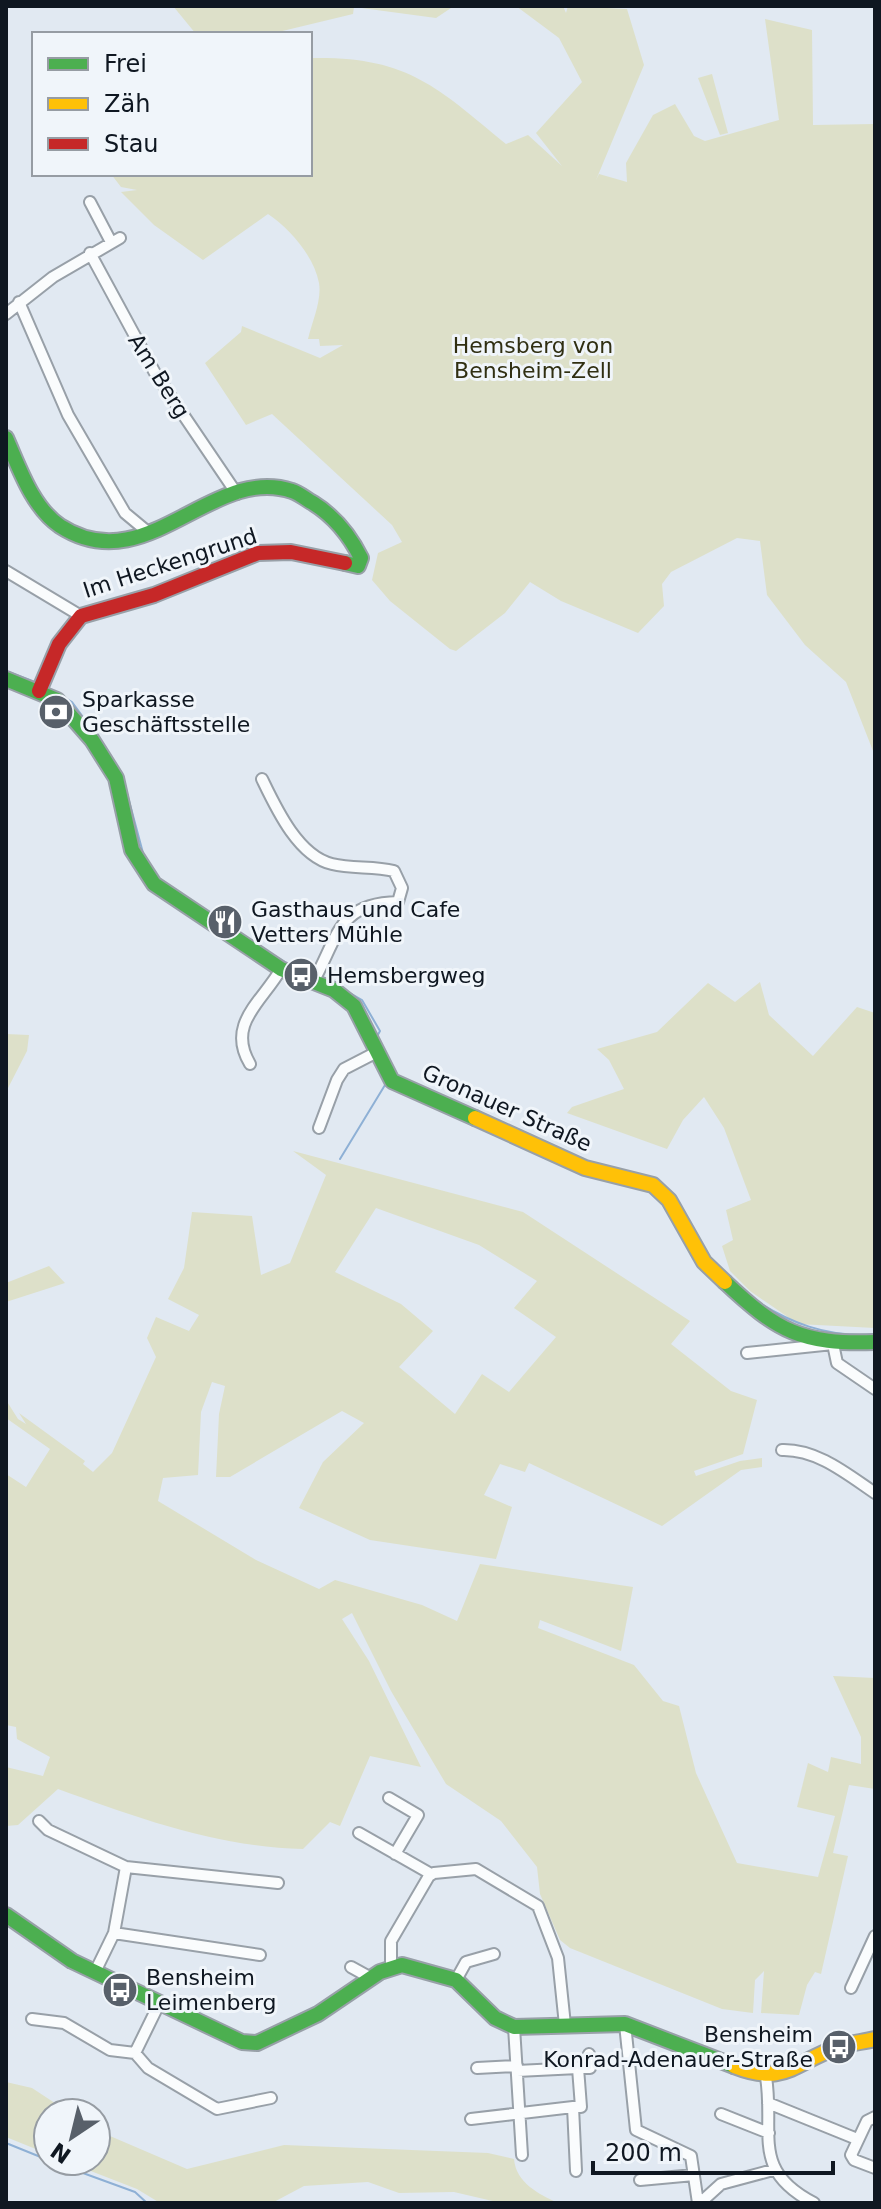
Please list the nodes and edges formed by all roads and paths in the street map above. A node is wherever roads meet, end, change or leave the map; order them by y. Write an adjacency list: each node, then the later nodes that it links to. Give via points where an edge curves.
1 (90, 202): 2 (street, via 116,240)
2 (90, 253): 3 (street); 6 (street, Am Berg, via 155,373)
3 (19, 302): 4 (street); 7 (street, via 68,415 125,513)
4 (6, 314)
5 (6, 438): 7 (street, via 29,486 60,527 102,543)
6 (237, 494): 7 (street); 9 (street, Im Heckengrund, via 264,486 308,495 355,544 361,558 358,566 291,552 258,553 154,595)
7 (149, 533)
8 (6, 571): 9 (street)
9 (81, 616): 11 (street, Im Heckengrund, via 59,644)
10 (6, 679): 11 (street, Gronauer Straße)
11 (41, 687): 13 (street, Gronauer Straße, via 70,711 116,778 132,850 154,884)
12 (262, 779): 14 (street, via 313,855 333,864 394,871 402,888 398,902 368,905 346,920)
13 (281, 969): 14 (street, Gronauer Straße); 16 (street, via 241,1027 242,1051)
14 (313, 982): 15 (street, Gronauer Straße, via 354,1006)
15 (375, 1053): 17 (street, via 344,1069); 19 (street, Gronauer Straße, via 392,1081 421,1096 585,1168 653,1185 669,1200 704,1262 728,1288 759,1314 805,1339)
16 (250, 1064)
17 (319, 1128)
18 (875, 1342): 19 (street, Gronauer Straße)
19 (833, 1344): 20 (street); 21 (street, via 837,1363)
20 (747, 1353)
21 (875, 1389)
22 (782, 1450): 23 (street, via 820,1459)
23 (875, 1493)
24 (389, 1798): 27 (street, via 418,1815)
25 (39, 1821): 28 (street)
26 (359, 1833): 27 (street)
27 (395, 1854): 29 (street)
28 (126, 1867): 30 (street); 32 (street)
29 (431, 1874): 36 (street, via 391,1941); 45 (street, via 476,1869 538,1906 558,1958)
30 (278, 1883)
31 (6, 1915): 38 (street)
32 (114, 1933): 35 (street); 38 (street)
33 (875, 1936): 41 (street)
34 (494, 1954): 40 (street, via 466,1962)
35 (260, 1955)
36 (391, 1966): 39 (street); 40 (street)
37 (351, 1967): 39 (street)
38 (95, 1972): 42 (street)
39 (371, 1978): 42 (street, via 318,2014 257,2043 230,2038)
40 (456, 1980): 46 (street, via 495,2018)
41 (851, 1988)
42 (159, 2004): 48 (street)
43 (32, 2019): 48 (street, via 64,2023 110,2050)
44 (625, 2024): 45 (street); 53 (street); 67 (street, via 636,2130 685,2151)
45 (565, 2025): 46 (street)
46 (514, 2027): 51 (street)
47 (871, 2039): 53 (street)
48 (135, 2053): 54 (street, via 148,2068 217,2109)
49 (589, 2054): 52 (street, via 590,2068)
50 (477, 2068): 51 (street)
51 (517, 2068): 52 (street); 57 (street)
52 (578, 2068): 56 (street, via 581,2107)
53 (766, 2077): 55 (street)
54 (271, 2098)
55 (768, 2103): 61 (street); 62 (street)
56 (573, 2107): 57 (street); 66 (street)
57 (519, 2111): 60 (street); 63 (street)
58 (721, 2114): 61 (street)
59 (875, 2117): 62 (street)
60 (471, 2119)
61 (769, 2133): 65 (street)
62 (857, 2139): 64 (street, via 852,2158)
63 (522, 2155)
64 (875, 2168)
65 (773, 2170): 69 (street, via 721,2184); 70 (street)
66 (576, 2171)
67 (694, 2175): 68 (street); 69 (street)
68 (640, 2180)
69 (699, 2203)
70 (814, 2203)

